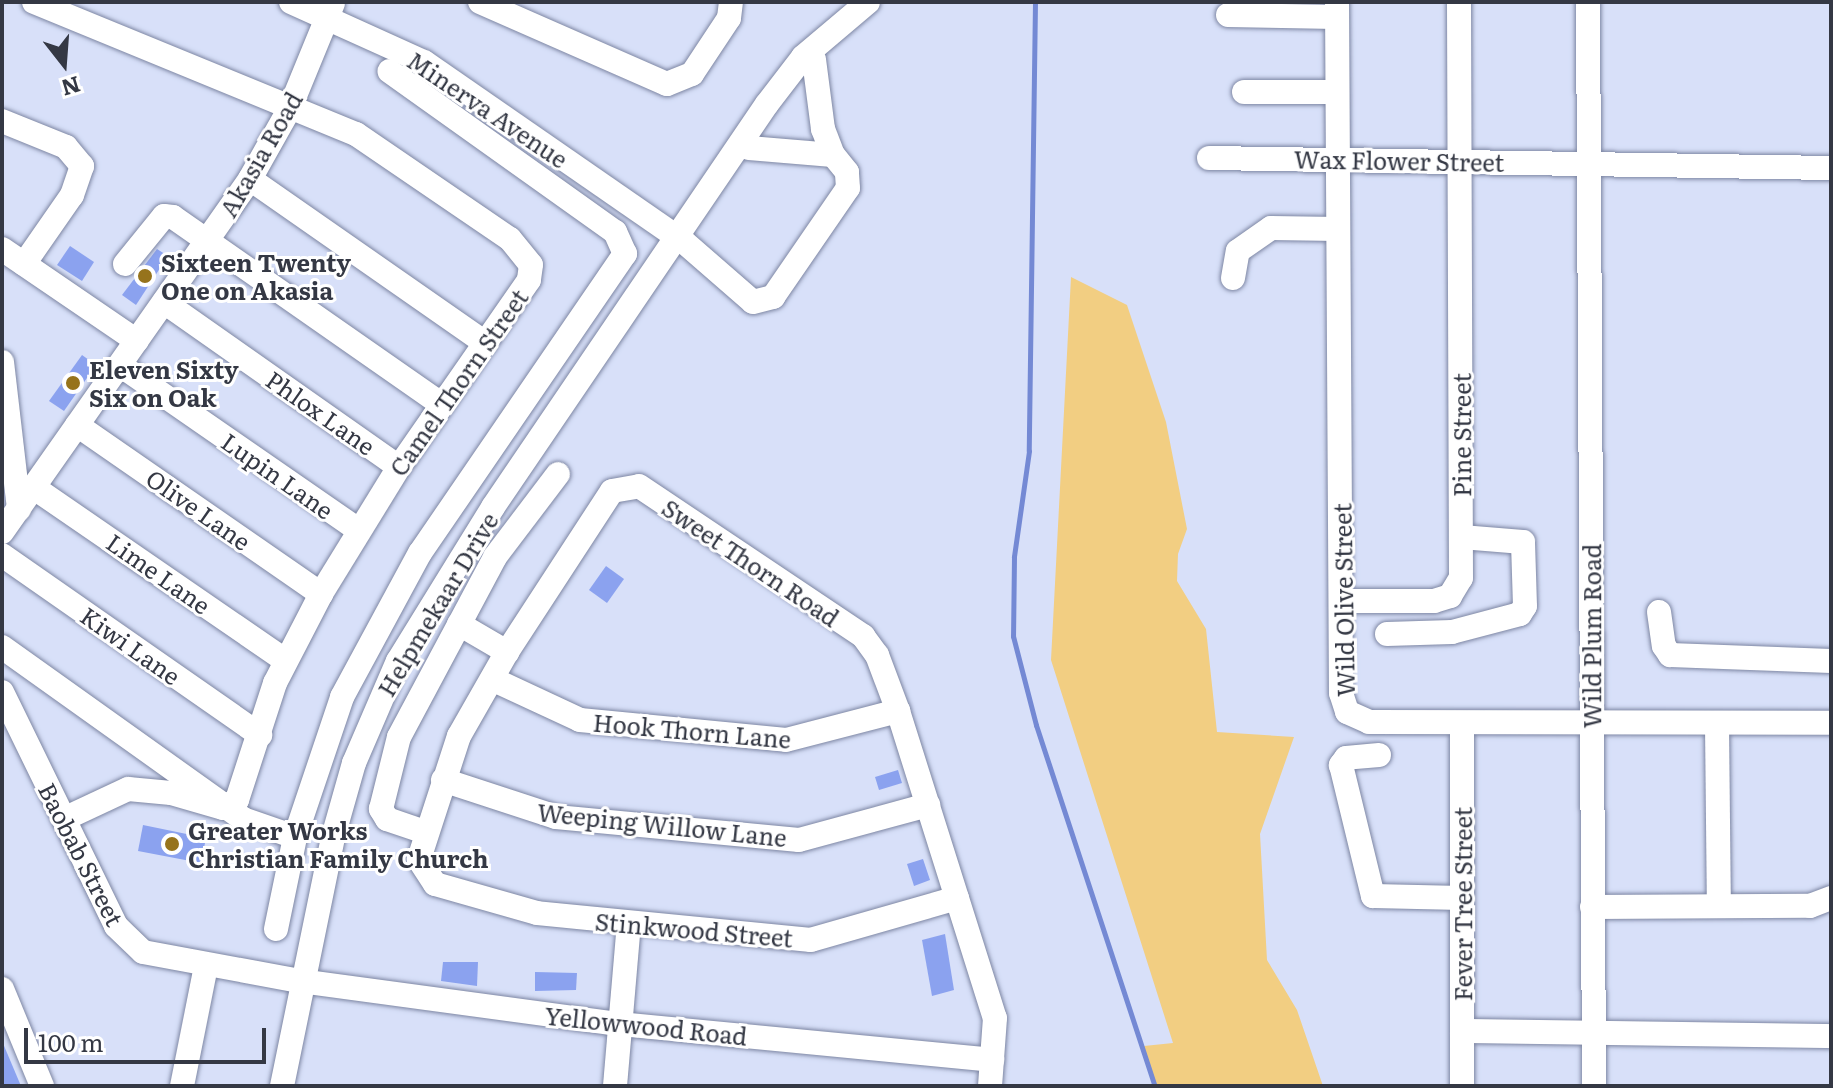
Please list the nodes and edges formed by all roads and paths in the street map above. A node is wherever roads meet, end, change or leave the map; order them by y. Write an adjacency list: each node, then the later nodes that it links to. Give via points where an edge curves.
1 (34, 2): 16 (street, Camel Thorn Street)
2 (291, 2): 9 (street, Minerva Avenue)
3 (480, 2): 4 (street, via 667,84 692,74 729,18)
4 (731, 2)
5 (868, 2): 28 (street, Helpmekaar Drive, via 803,57)
6 (886, 2): 12 (street, Helpmekaar Drive)
7 (1459, 2): 22 (street)
8 (1588, 2): 23 (street, Wild Plum Road)
9 (330, 9): 16 (street, Akasia Road); 28 (street, Minerva Avenue, via 424,62)
10 (1336, 9): 11 (street); 15 (street, Wild Olive Street)
11 (1228, 15)
12 (814, 60): 18 (street, Helpmekaar Drive); 19 (street, via 819,110)
13 (389, 71): 71 (street, via 615,232 625,254 399,589 342,697)
14 (1244, 92): 15 (street)
15 (1337, 92): 21 (street, Wild Olive Street)
16 (290, 108): 25 (street, Akasia Road); 35 (street, Camel Thorn Street, via 356,134 527,254 529,280)
17 (2, 121): 30 (street, via 66,147 82,166 72,195)
18 (749, 148): 19 (street); 28 (street, Helpmekaar Drive)
19 (833, 155): 28 (street, Minerva Avenue, via 847,172 848,188 773,297 753,302)
20 (1209, 158): 21 (street, Wax Flower Street)
21 (1338, 159): 22 (street, Wax Flower Street); 26 (street, Wild Olive Street)
22 (1460, 161): 23 (street, Wax Flower Street); 46 (street, Pine Street)
23 (1588, 162): 24 (street, Wax Flower Street); 62 (street, Wild Plum Road)
24 (1831, 168)
25 (250, 179): 27 (street, Akasia Road); 35 (street)
26 (1338, 229): 32 (street, via 1271,228 1238,251); 49 (street, Wild Olive Street)
27 (209, 242): 31 (street, via 167,215); 33 (street, Akasia Road); 38 (street)
28 (675, 246): 81 (street, Helpmekaar Drive, via 493,507 398,661 354,763)
29 (2, 249): 30 (street)
30 (24, 264): 34 (street)
31 (125, 264)
32 (1233, 278)
33 (164, 302): 34 (street, Akasia Road); 40 (street, Phlox Lane)
34 (137, 341): 37 (street, Akasia Road)
35 (485, 343): 38 (street, Camel Thorn Street)
36 (2, 362): 43 (street)
37 (120, 365): 39 (street, Akasia Road); 44 (street, Lupin Lane)
38 (441, 404): 40 (street, Camel Thorn Street)
39 (77, 425): 42 (street, Akasia Road); 48 (street, Olive Lane)
40 (399, 467): 44 (street, Camel Thorn Street)
41 (558, 474): 51 (street, via 499,550)
42 (33, 487): 43 (street, Akasia Road); 55 (street, Lime Lane)
43 (19, 509): 45 (street, Akasia Road)
44 (357, 529): 48 (street, Camel Thorn Street)
45 (2, 532)
46 (1461, 537): 49 (street, Pine Street, via 1461,578 1450,596 1434,601); 52 (street, via 1523,542 1525,606 1520,614 1452,632)
47 (2, 555): 64 (street, Kiwi Lane)
48 (321, 594): 55 (street, Camel Thorn Street)
49 (1341, 601): 60 (street, Wild Olive Street, via 1341,693 1347,712 1369,722)
50 (1659, 612): 56 (street, via 1670,655)
51 (459, 624): 54 (street); 70 (street, via 403,728 381,806 387,819)
52 (1387, 634)
53 (2, 647): 68 (street)
54 (507, 652): 57 (street, Sweet Thorn Road); 59 (street, Sweet Thorn Road, via 612,491 632,485 863,636 877,655)
55 (285, 660): 64 (street, Camel Thorn Street)
56 (1831, 661)
57 (492, 679): 59 (street, Hook Thorn Lane, via 576,719 786,740); 66 (street, Sweet Thorn Road, via 459,736)
58 (2, 692): 69 (street, Baobab Street)
59 (898, 711): 67 (street, Sweet Thorn Road)
60 (1462, 723): 62 (street, Wild Olive Street); 74 (street, Fever Tree Street)
61 (1831, 723): 63 (street, Wild Olive Street)
62 (1591, 724): 63 (street, Wild Olive Street); 77 (street, Wild Plum Road)
63 (1717, 725): 76 (street)
64 (260, 735): 68 (street, Camel Thorn Street, via 240,794)
65 (1379, 755): 74 (street, via 1346,758 1341,765 1370,891 1377,898)
66 (443, 780): 67 (street, Weeping Willow Lane, via 556,817 799,840); 70 (street, Sweet Thorn Road)
67 (928, 805): 73 (street, Sweet Thorn Road)
68 (229, 807): 69 (street, via 137,788); 71 (street, via 252,823)
69 (64, 819): 80 (street, Baobab Street, via 129,943 153,955)
70 (425, 832): 72 (street, Sweet Thorn Road, via 419,859)
71 (295, 837): 79 (street)
72 (430, 881): 78 (street, Stinkwood Street, via 537,913)
73 (957, 898): 78 (street, Stinkwood Street, via 818,939); 87 (street, Sweet Thorn Road, via 995,1018)
74 (1462, 898): 84 (street, Fever Tree Street)
75 (1831, 898): 76 (street, via 1810,906)
76 (1719, 906): 77 (street)
77 (1592, 907): 85 (street, Wild Plum Road)
78 (629, 924): 83 (street)
79 (276, 929)
80 (206, 966): 81 (street, Baobab Street); 89 (street)
81 (300, 981): 83 (street, Yellowwood Road); 90 (street, Helpmekaar Drive)
82 (2, 989): 88 (street)
83 (620, 1024): 87 (street, Yellowwood Road); 91 (street)
84 (1462, 1031): 85 (street); 93 (street, Fever Tree Street)
85 (1595, 1034): 86 (street); 94 (street, Wild Plum Road)
86 (1831, 1036)
87 (992, 1060): 92 (street, Sweet Thorn Road)
88 (42, 1086)
89 (182, 1086)
90 (282, 1086)
91 (615, 1086)
92 (990, 1086)
93 (1462, 1086)
94 (1594, 1086)

